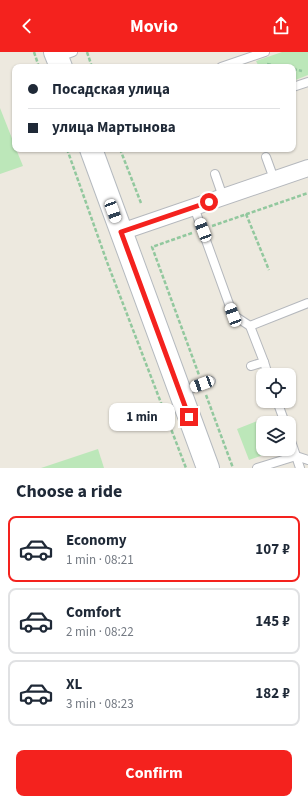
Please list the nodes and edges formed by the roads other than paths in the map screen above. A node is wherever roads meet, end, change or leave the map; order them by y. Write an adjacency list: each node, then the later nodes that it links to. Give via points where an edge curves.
1 (265, 52): 2 (lane)
2 (244, 63)
3 (308, 82): 4 (lane)
4 (296, 86)
5 (94, 152): 12 (main road)
6 (266, 157): 9 (lane)
7 (308, 168): 9 (street)
8 (215, 174): 10 (lane)
9 (274, 179): 10 (street)
10 (223, 197): 11 (street)
11 (194, 207): 12 (street); 14 (lane, via 233,315)
12 (121, 232): 19 (main road)
13 (308, 303): 14 (lane)
14 (250, 326): 15 (lane)
15 (264, 362): 16 (lane); 17 (lane)
16 (251, 366)
17 (266, 368)
18 (211, 381): 19 (lane)
19 (180, 392): 22 (main road)
20 (296, 456): 21 (lane); 23 (lane); 24 (lane)
21 (308, 460)
22 (208, 468)
23 (257, 468)
24 (300, 468)

